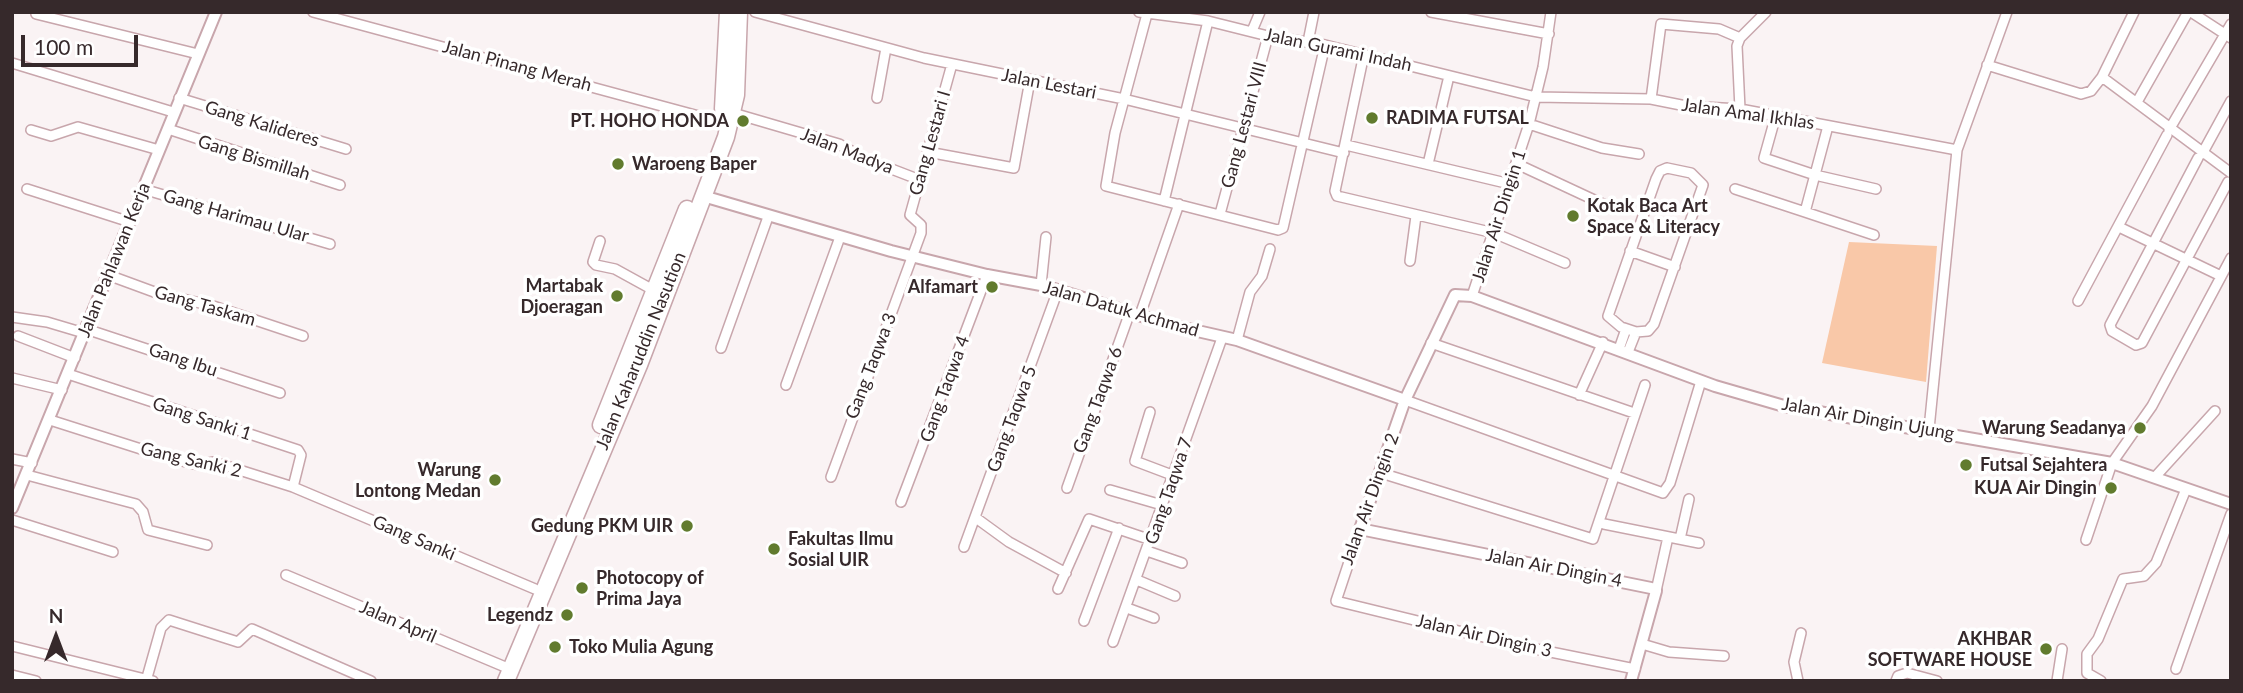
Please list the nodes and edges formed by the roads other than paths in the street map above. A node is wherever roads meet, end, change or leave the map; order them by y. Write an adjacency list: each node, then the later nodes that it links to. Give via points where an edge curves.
1 (215, 12): 26 (street, Jalan Pahlawan Kerja)
2 (313, 12): 45 (street, Jalan Pinang Merah)
3 (728, 12): 45 (highway, Jalan Kaharuddin Nasution)
4 (739, 12): 45 (highway, Jalan Kaharuddin Nasution)
5 (755, 12): 25 (street, Jalan Lestari)
6 (1260, 12): 18 (street)
7 (1314, 12): 23 (street)
8 (1431, 12): 19 (street)
9 (1551, 12): 19 (street, Jalan Air Dingin 1)
10 (1766, 12): 22 (street)
11 (2007, 12): 30 (street)
12 (2134, 12): 32 (street)
13 (2189, 12): 21 (street); 40 (street)
14 (1143, 13): 16 (street, Jalan Gurami Indah); 37 (street)
15 (36, 14): 26 (street)
16 (1208, 21): 18 (street, Jalan Gurami Indah); 43 (street)
17 (2231, 23): 21 (street)
18 (1252, 31): 20 (street, Jalan Gurami Indah)
19 (1549, 34): 34 (street, Jalan Air Dingin 1)
20 (1268, 36): 23 (street, Jalan Gurami Indah); 50 (street, Gang Lestari VIII)
21 (2228, 37): 51 (street)
22 (1740, 38): 38 (street, via 1718,29 1661,24); 41 (street)
23 (1308, 42): 24 (street, Jalan Gurami Indah)
24 (1325, 45): 27 (street, Jalan Gurami Indah); 52 (street)
25 (886, 48): 29 (street, Jalan Lestari); 36 (street)
26 (198, 54): 35 (street, Jalan Pahlawan Kerja)
27 (1364, 54): 31 (street, Jalan Gurami Indah); 54 (street)
28 (12, 63): 42 (street)
29 (952, 64): 33 (street, Jalan Lestari); 57 (street, Gang Lestari I)
30 (1987, 65): 32 (street, via 2081,94 2091,91); 56 (street)
31 (1449, 76): 34 (street, Jalan Gurami Indah); 60 (street)
32 (2102, 78): 40 (street)
33 (1030, 80): 37 (street, Jalan Lestari); 57 (street, via 1014,168)
34 (1536, 97): 38 (street, Jalan Amal Ikhlas); 46 (street, Jalan Air Dingin 1)
35 (179, 98): 42 (street, Jalan Pahlawan Kerja); 53 (street, Gang Kalideres)
36 (877, 99)
37 (1124, 99): 43 (street, Jalan Lestari); 72 (street, via 1105,186)
38 (1651, 99): 41 (street, Jalan Amal Ikhlas)
39 (2231, 101): 59 (street)
40 (2137, 102): 51 (street)
41 (1740, 109): 44 (street, Jalan Amal Ikhlas)
42 (173, 112): 49 (street, Jalan Pahlawan Kerja)
43 (1185, 114): 50 (street, Jalan Lestari); 72 (street)
44 (1776, 115): 47 (street, Jalan Amal Ikhlas); 62 (street, via 1764,158)
45 (727, 118): 64 (street, Jalan Madya, via 839,144); 71 (highway, Jalan Kaharuddin Nasution); 101 (highway, Jalan Kaharuddin Nasution)
46 (1529, 124): 58 (street, via 1602,148); 61 (street, Jalan Air Dingin 1)
47 (1828, 126): 56 (street, Jalan Amal Ikhlas); 62 (street)
48 (31, 130): 55 (street, via 51,136 78,127)
49 (168, 130): 55 (street, Jalan Pahlawan Kerja); 66 (street, Gang Bismillah)
50 (1244, 130): 52 (street, Jalan Lestari); 76 (street, Gang Lestari VIII)
51 (2168, 132): 59 (street); 80 (street)
52 (1303, 143): 54 (street, Jalan Lestari); 76 (street, via 1282,230)
53 (346, 149)
54 (1345, 149): 60 (street, Jalan Lestari); 77 (street, via 1335,191 1341,198)
55 (159, 150): 68 (street, Jalan Pahlawan Kerja)
56 (1957, 150): 130 (street)
57 (928, 152): 64 (street, Gang Lestari I)
58 (1639, 154)
59 (2200, 156): 63 (street); 86 (street)
60 (1428, 164): 65 (street, Jalan Lestari)
61 (1517, 164): 65 (street, Jalan Air Dingin 1); 74 (street)
62 (1815, 175): 70 (street); 75 (street)
63 (2229, 177): 92 (street)
64 (920, 180): 90 (street, Gang Lestari I, via 910,215 921,227)
65 (1510, 184): 81 (street, Jalan Air Dingin 1)
66 (340, 185)
67 (27, 189): 79 (street)
68 (143, 189): 79 (street, Jalan Pahlawan Kerja); 87 (street, Gang Harimau Ular)
69 (1735, 189): 75 (street)
70 (1876, 189)
71 (704, 196): 78 (street, Jalan Datuk Achmad); 101 (highway, Jalan Kaharuddin Nasution)
72 (1164, 201): 73 (street)
73 (1179, 204): 76 (street); 104 (street, Gang Taqwa 6)
74 (1605, 205)
75 (1805, 212): 82 (street)
76 (1220, 214)
77 (1416, 216): 81 (street); 93 (street)
78 (768, 217): 83 (street, Jalan Datuk Achmad); 114 (street)
79 (130, 222): 96 (street, Jalan Pahlawan Kerja)
80 (2119, 227): 86 (street); 103 (street)
81 (1494, 233): 94 (street); 102 (street, Jalan Air Dingin 1)
82 (1874, 235)
83 (840, 237): 90 (street, Jalan Datuk Achmad); 120 (street)
84 (1046, 237): 99 (street)
85 (600, 241): 101 (street, via 596,265 615,269)
86 (2152, 242): 92 (street); 92 (street, via 2110,325 2112,331 2136,345 2142,343)
87 (330, 244)
88 (1270, 249): 111 (street, via 1262,276 1250,292)
89 (1630, 251): 95 (street); 95 (street, via 1660,170 1682,170 1703,185); 107 (street, via 1608,316)
90 (913, 256): 97 (street, Jalan Datuk Achmad); 138 (street, Gang Taqwa 3)
91 (2231, 258): 98 (street)
92 (2187, 260): 98 (street)
93 (1410, 261)
94 (1564, 263)
95 (1675, 267): 107 (street, via 1651,329)
96 (108, 275): 106 (street, Jalan Pahlawan Kerja); 109 (street, Gang Taskam)
97 (987, 275): 99 (street, Jalan Datuk Achmad); 145 (street, Gang Taqwa 4)
98 (2221, 276): 133 (street, via 2152,406)
99 (1041, 285): 100 (street, Jalan Datuk Achmad)
100 (1058, 290): 104 (street, Jalan Datuk Achmad); 150 (street, Gang Taqwa 5)
101 (661, 293): 169 (highway, Jalan Kaharuddin Nasution); 184 (highway, Jalan Kaharuddin Nasution)
102 (1472, 296): 112 (street, Jalan Air Dingin Ujung); 113 (street, via 1452,298)
103 (2078, 302)
104 (1135, 314): 110 (street, Jalan Datuk Achmad); 141 (street, Gang Taqwa 6)
105 (12, 317): 106 (street, Gang Ibu)
106 (85, 331): 116 (street, Jalan Pahlawan Kerja); 123 (street, Gang Ibu)
107 (1631, 331): 115 (street)
108 (18, 336): 116 (street)
109 (303, 336)
110 (1222, 338): 111 (street, Jalan Datuk Achmad); 136 (street, Gang Taqwa 7)
111 (1237, 340): 125 (street, Jalan Datuk Achmad)
112 (1603, 342): 115 (street, Jalan Air Dingin Ujung); 124 (street)
113 (1431, 343): 124 (street); 125 (street)
114 (721, 348)
115 (1624, 350): 119 (street, Jalan Air Dingin Ujung)
116 (75, 358): 117 (street, Jalan Pahlawan Kerja)
117 (68, 374): 122 (street, Jalan Pahlawan Kerja); 140 (street, Gang Sanki 1, via 298,450 302,455)
118 (12, 378): 122 (street)
119 (1701, 380): 130 (street, Jalan Air Dingin Ujung, via 1807,411); 137 (street, via 1663,493)
120 (786, 384)
121 (1645, 385): 128 (street)
122 (62, 390): 129 (street, Jalan Pahlawan Kerja)
123 (280, 393)
124 (1579, 394): 128 (street)
125 (1405, 400): 134 (street, Jalan Air Dingin 2); 137 (street)
126 (2215, 411): 139 (street)
127 (1150, 412): 136 (street, via 1135,461)
128 (1634, 413): 137 (street)
129 (50, 420): 132 (street, Jalan Pahlawan Kerja); 140 (street, Gang Sanki 2, via 166,457 198,465 214,462)
130 (1929, 429): 133 (street, Jalan Air Dingin Ujung)
131 (12, 459): 132 (street)
132 (32, 463): 135 (street, Jalan Pahlawan Kerja)
133 (2112, 463): 139 (street, Jalan Air Dingin Ujung); 158 (street)
134 (1381, 473): 137 (street, via 1592,539); 154 (street, Jalan Air Dingin 2)
135 (27, 475): 148 (street, Jalan Pahlawan Kerja); 160 (street, via 136,504 148,530)
136 (1172, 475): 147 (street, Gang Taqwa 7)
137 (1615, 475)
138 (831, 477)
139 (2155, 477): 142 (street, Jalan Air Dingin Ujung)
140 (293, 487): 169 (street, Gang Sanki)
141 (1067, 488)
142 (2186, 489): 146 (street, Jalan Air Dingin Ujung); 194 (street, via 2150,573 2121,582 2098,639 2087,654 2087,673)
143 (1110, 490): 147 (street)
144 (1689, 499): 157 (street)
145 (901, 502)
146 (2231, 504)
147 (1162, 505): 156 (street, Gang Taqwa 7)
148 (12, 508)
149 (2231, 514): 183 (street)
150 (975, 518): 161 (street, Gang Taqwa 5); 165 (street)
151 (12, 520): 163 (street)
152 (1604, 524): 155 (street)
153 (1119, 528): 156 (street); 165 (street, via 1088,520); 175 (street)
154 (1360, 529): 170 (street, Jalan Air Dingin 4, via 1645,586); 172 (street, Jalan Air Dingin 2)
155 (1668, 537): 157 (street); 170 (street)
156 (1151, 540): 162 (street, Gang Taqwa 7)
157 (1680, 540): 159 (street)
158 (2086, 540)
159 (1699, 543)
160 (207, 545)
161 (964, 547)
162 (1147, 551): 164 (street); 167 (street, Gang Taqwa 7)
163 (113, 552)
164 (1182, 563)
165 (1066, 573): 168 (street)
166 (286, 575): 184 (street, Jalan April)
167 (1137, 580): 171 (street); 173 (street, Gang Taqwa 7)
168 (1058, 589)
169 (535, 590): 184 (highway, Jalan Kaharuddin Nasution)
170 (1656, 592): 178 (street)
171 (1175, 596)
172 (1335, 598): 182 (street, Jalan Air Dingin 3, via 1516,645)
173 (1127, 608): 174 (street); 177 (street, Gang Taqwa 7)
174 (1154, 618)
175 (1084, 621)
176 (1801, 633): 190 (street, via 1794,662)
177 (1113, 642)
178 (1642, 644): 181 (street, via 1669,652); 182 (street)
179 (12, 646): 186 (street)
180 (2062, 649): 193 (street)
181 (1724, 656)
182 (1634, 669): 189 (street)
183 (2176, 669)
184 (504, 674)
185 (12, 675): 187 (street)
186 (148, 680): 188 (street, via 161,628 169,621 238,642 252,629)
187 (34, 681)
188 (371, 681)
189 (1631, 681)
190 (1798, 681)
191 (1896, 681): 192 (street, via 1907,673)
192 (1937, 681)
193 (2057, 681)
194 (2101, 681)

